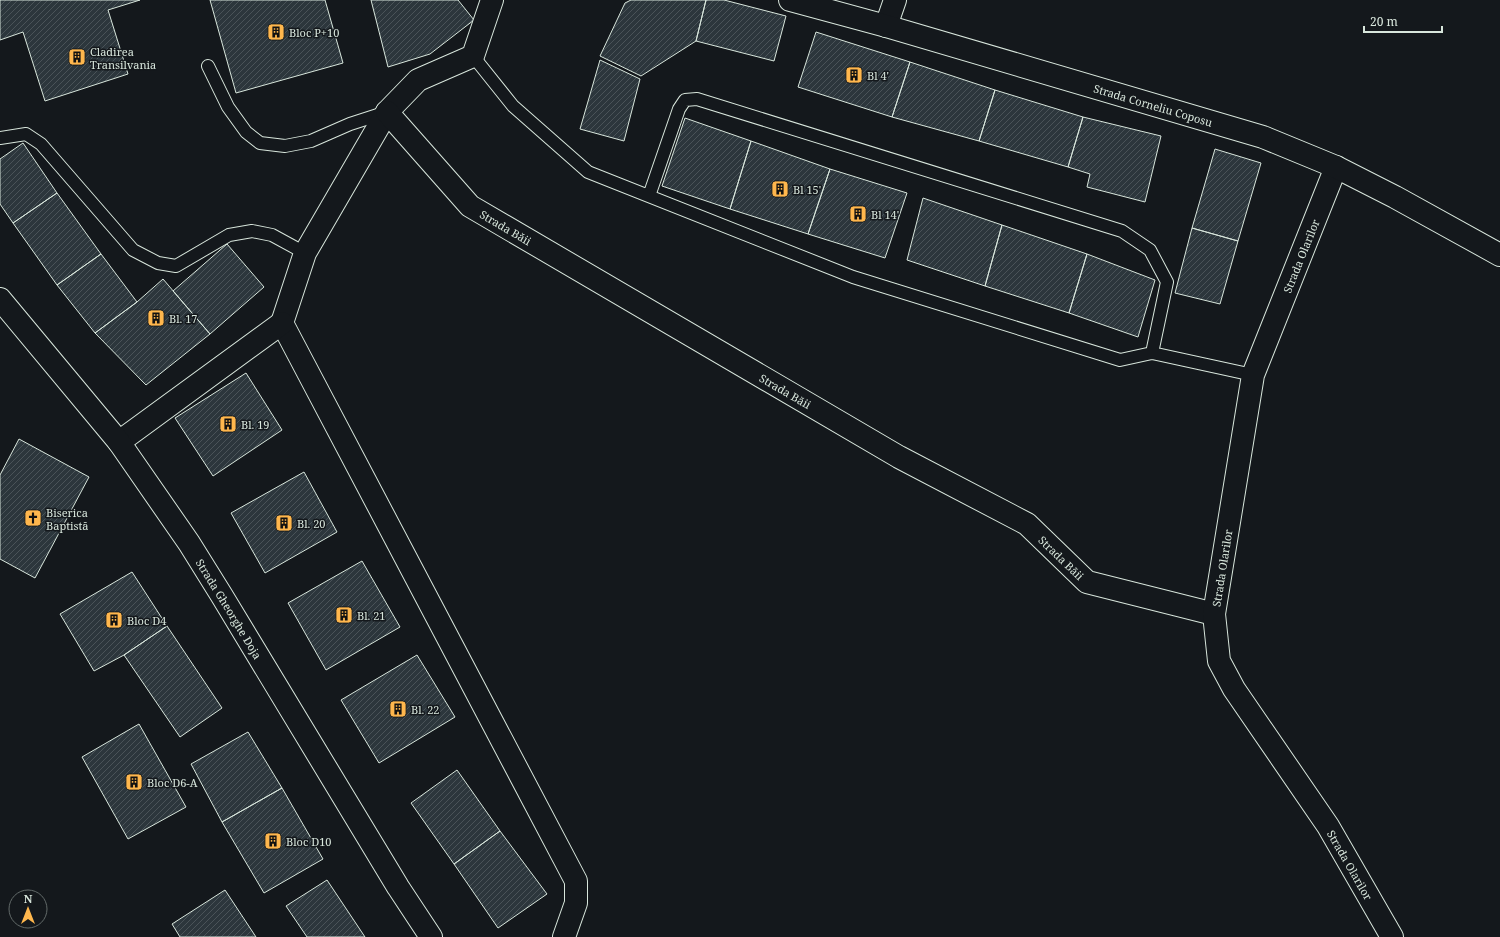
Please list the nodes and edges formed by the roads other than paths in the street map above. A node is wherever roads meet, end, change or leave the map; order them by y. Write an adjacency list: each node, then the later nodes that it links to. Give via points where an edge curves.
1 (492, 0): 5 (street)
2 (790, 0): 4 (street, Strada Corneliu Coposu)
3 (895, 0): 4 (street)
4 (886, 26): 9 (street, Strada Corneliu Coposu, via 1263,137)
5 (473, 56): 7 (street, via 418,80); 10 (lane, via 513,106 588,172)
6 (208, 66): 7 (lane, via 228,107 246,132 260,142 284,146 311,141)
7 (387, 112): 11 (street); 18 (street, Strada Băii, via 470,206 899,457 1027,524 1087,582)
8 (0, 138): 11 (lane, via 26,134 41,144 133,250 158,262 176,266 229,235 252,231 272,235)
9 (1336, 167): 12 (street, Strada Corneliu Coposu); 16 (street, Strada Olarilor)
10 (649, 196): 15 (lane, via 853,277 1090,351 1120,360); 15 (lane, via 679,109 685,100 697,98 1122,231 1150,250 1167,282)
11 (305, 253): 14 (street)
12 (1500, 255)
13 (0, 299): 17 (street, Strada Gheorghe Doja)
14 (282, 323): 17 (street); 20 (street, via 576,881 576,903)
15 (1152, 353): 16 (lane)
16 (1253, 375): 18 (street, Strada Olarilor)
17 (118, 442): 19 (street, Strada Gheorghe Doja, via 201,562)
18 (1214, 614): 21 (street, Strada Olarilor, via 1219,661 1234,689 1328,826)
19 (431, 937)
20 (564, 937)
21 (1392, 937)

